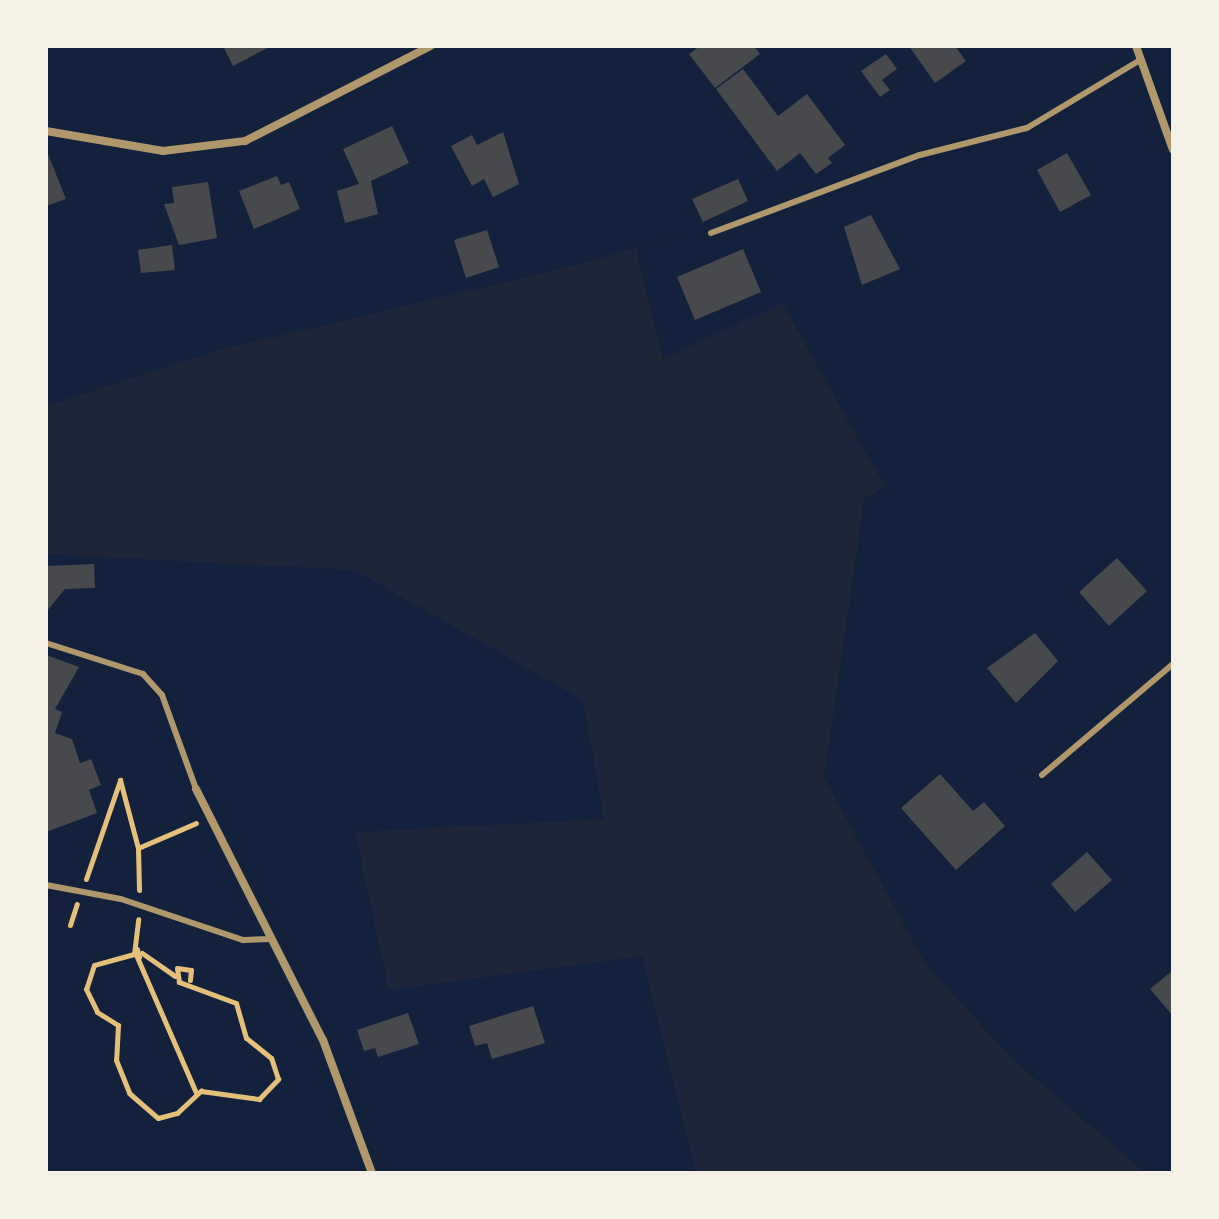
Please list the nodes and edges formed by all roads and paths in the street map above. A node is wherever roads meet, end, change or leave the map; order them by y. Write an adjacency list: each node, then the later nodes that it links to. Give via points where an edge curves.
1 (431, 46): 4 (street, via 245,141 163,151)
2 (1136, 46): 3 (street)
3 (1140, 60): 5 (street); 6 (lane, via 1027,128 920,155)
4 (46, 131)
5 (1173, 150)
6 (711, 233)
7 (46, 643): 10 (lane, via 143,674 162,695)
8 (1173, 664): 9 (lane)
9 (1042, 775)
10 (196, 789): 16 (street)
11 (202, 820): 12 (path)
12 (138, 848): 14 (path); 15 (path, via 120,780)
13 (46, 885): 14 (lane)
14 (139, 907): 16 (lane, via 243,940); 17 (path)
15 (70, 925)
16 (272, 939): 21 (street, via 323,1040)
17 (137, 953): 18 (path); 20 (path); 20 (path, via 101,960 86,974 91,1005 118,1025 125,1084 158,1118 177,1113)
18 (175, 976): 19 (path); 19 (path, via 184,966)
19 (190, 980): 20 (path, via 236,1003 246,1038 271,1058 278,1079 259,1099)
20 (196, 1093)
21 (372, 1173)

